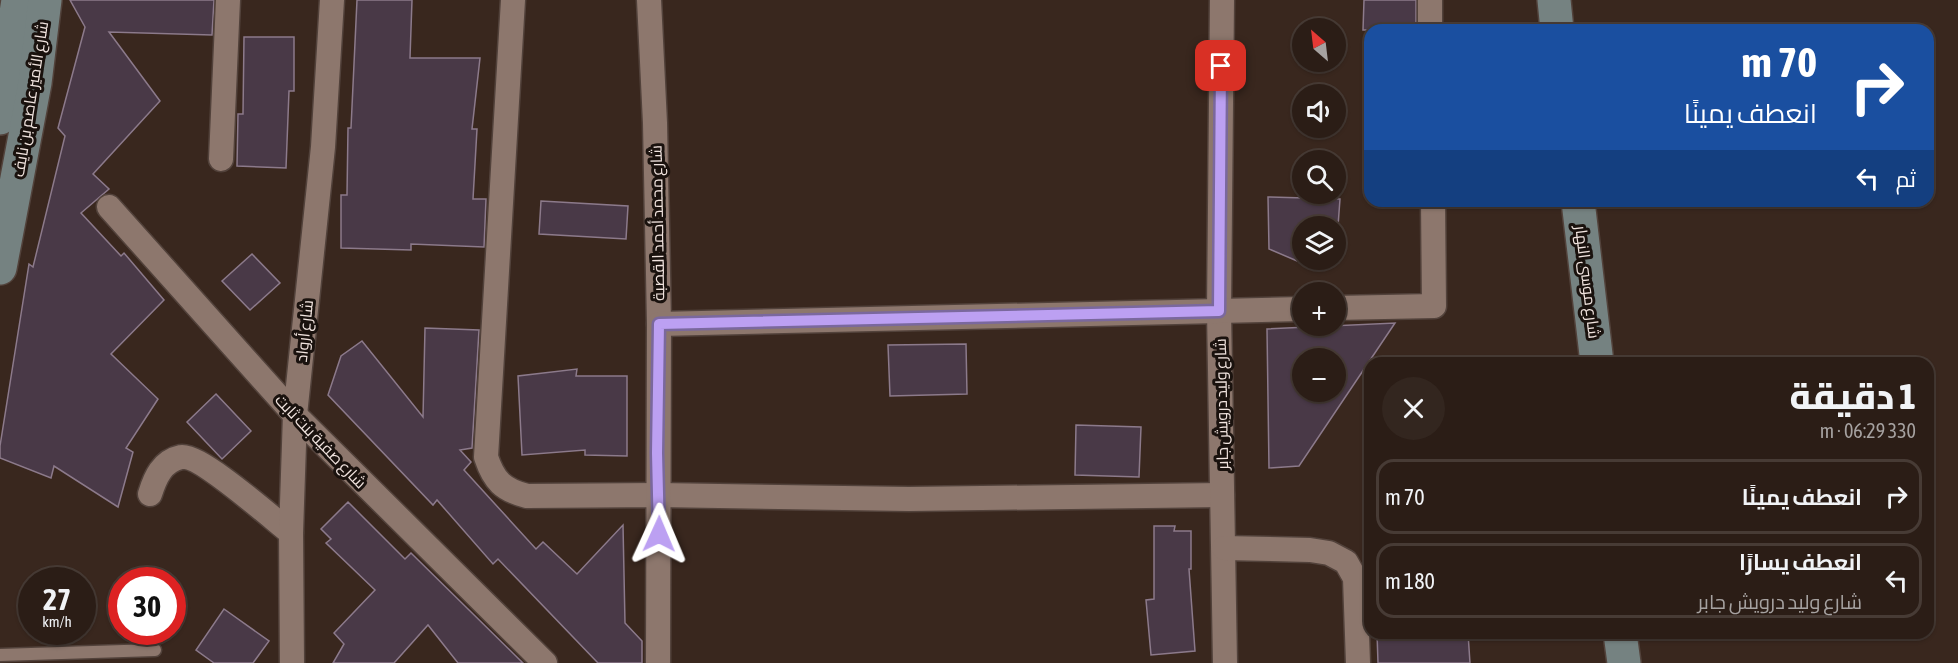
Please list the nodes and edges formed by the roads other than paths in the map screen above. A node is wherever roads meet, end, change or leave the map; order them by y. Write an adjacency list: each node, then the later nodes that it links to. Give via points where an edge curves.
1 (18, 0): 12 (main road, شارع الأمير عاصم بن نايف)
2 (45, 0): 17 (main road, شارع الأمير عاصم بن نايف, via 35,83)
3 (228, 0): 13 (street)
4 (332, 0): 23 (street, شارع أرواد, via 323,147)
5 (513, 0): 25 (street, via 486,457 499,483 513,493)
6 (650, 0): 21 (street, شارع محمد أحمد القصبة)
7 (1222, 0): 20 (street, شارع وليد درويش جابر)
8 (1430, 0): 10 (street)
9 (1554, 0): 11 (main road)
10 (1430, 24)
11 (1556, 24)
12 (0, 118)
13 (221, 159)
14 (109, 207): 23 (street, شارع صفية بنت ثابت)
15 (1433, 207): 18 (street, via 1434,306)
16 (1579, 207): 22 (main road, شارع موسى النهار)
17 (0, 268)
18 (1346, 308)
19 (1292, 309): 20 (street)
20 (1219, 311): 21 (street); 26 (street, شارع وليد درويش جابر)
21 (659, 324): 25 (street, شارع محمد أحمد القصبة)
22 (1596, 357)
23 (295, 415): 27 (street, شارع أرواد); 33 (street, شارع صفية بنت ثابت)
24 (150, 494): 27 (street, via 165,466 182,457 192,458)
25 (659, 495): 26 (street, via 909,499); 34 (street, شارع محمد أحمد القصبة)
26 (1222, 495): 28 (street, شارع وليد درويش جابر)
27 (291, 533): 32 (street, شارع أرواد)
28 (1224, 548): 35 (street, شارع وليد درويش جابر); 36 (street, via 1310,550 1329,553 1346,562 1355,578)
29 (1621, 639): 37 (main road)
30 (155, 650): 31 (lane)
31 (0, 655)
32 (292, 663)
33 (545, 663)
34 (658, 663)
35 (1225, 663)
36 (1358, 663)
37 (1624, 663)

